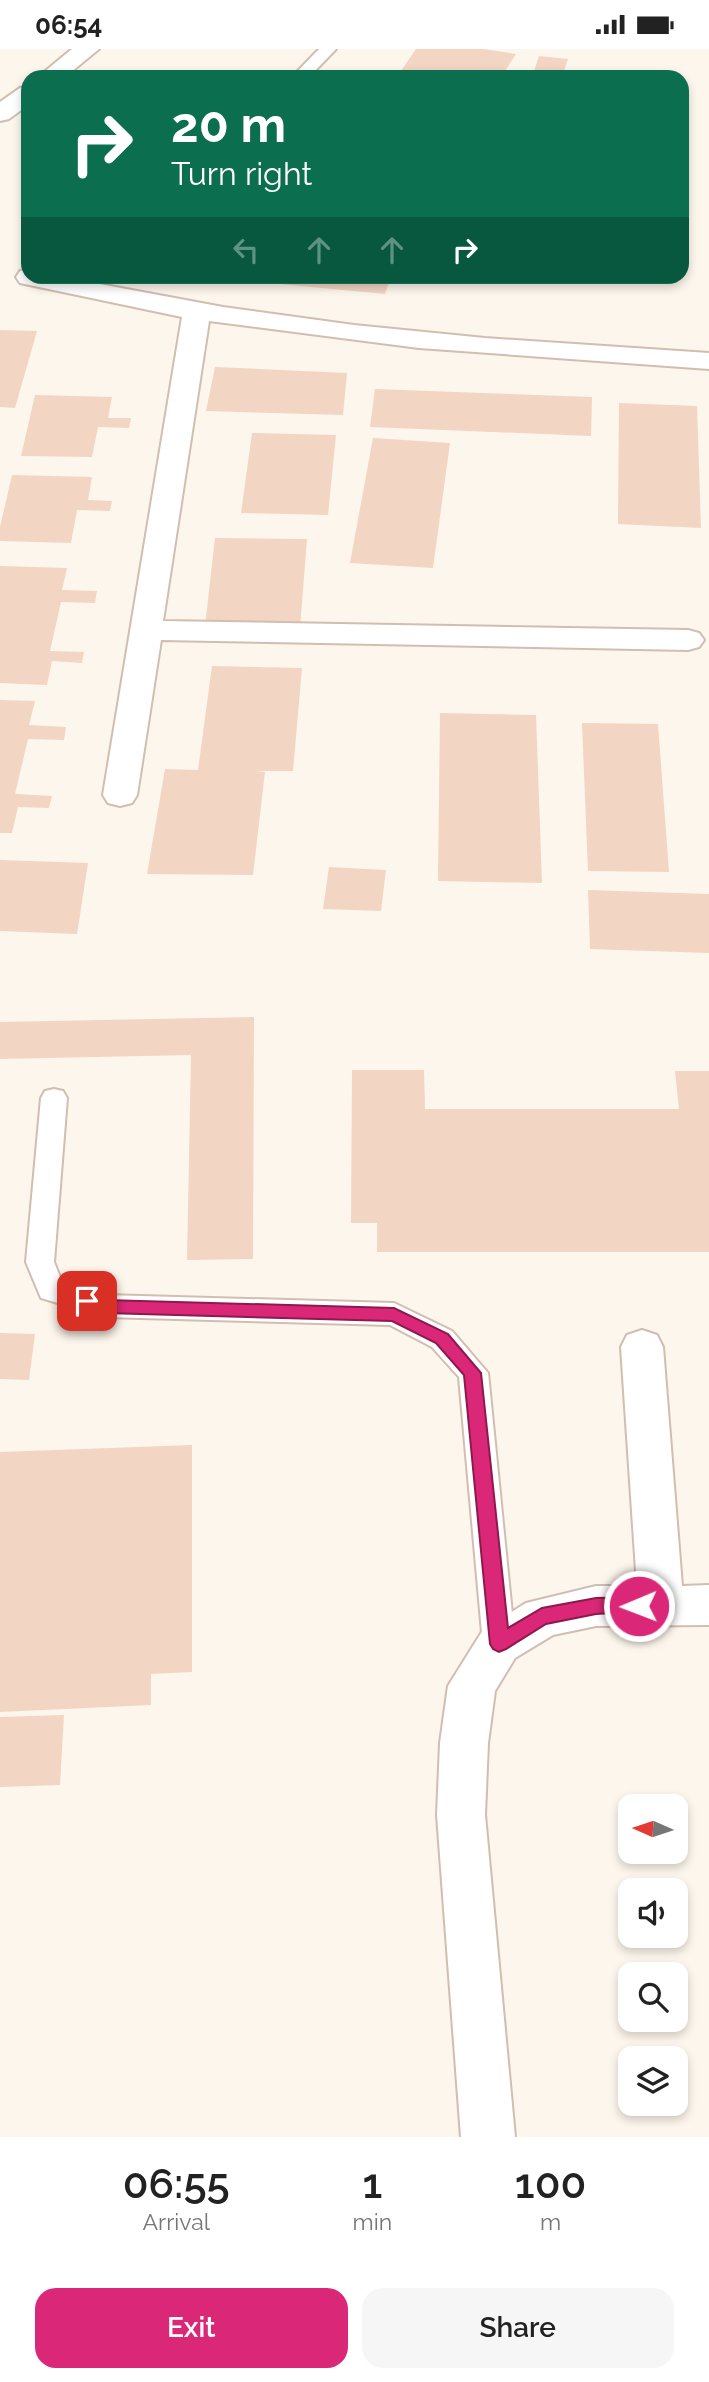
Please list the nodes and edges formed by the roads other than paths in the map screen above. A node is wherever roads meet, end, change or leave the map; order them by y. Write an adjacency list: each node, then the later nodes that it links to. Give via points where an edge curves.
1 (87, 49): 3 (street)
2 (328, 49): 4 (lane)
3 (59, 70)
4 (307, 70)
5 (67, 284): 6 (street)
6 (197, 310): 7 (street, via 448,344); 8 (street)
7 (709, 361)
8 (146, 630): 9 (street); 10 (street)
9 (688, 640)
10 (120, 795)
11 (54, 1097): 15 (lane, via 40,1262 51,1290 105,1306 394,1314 442,1339 473,1373)
12 (642, 1347): 13 (street)
13 (660, 1605): 14 (street); 15 (street, via 596,1606 542,1617)
14 (709, 1605)
15 (499, 1644): 16 (street, via 472,1686 461,1815)
16 (488, 2137)

